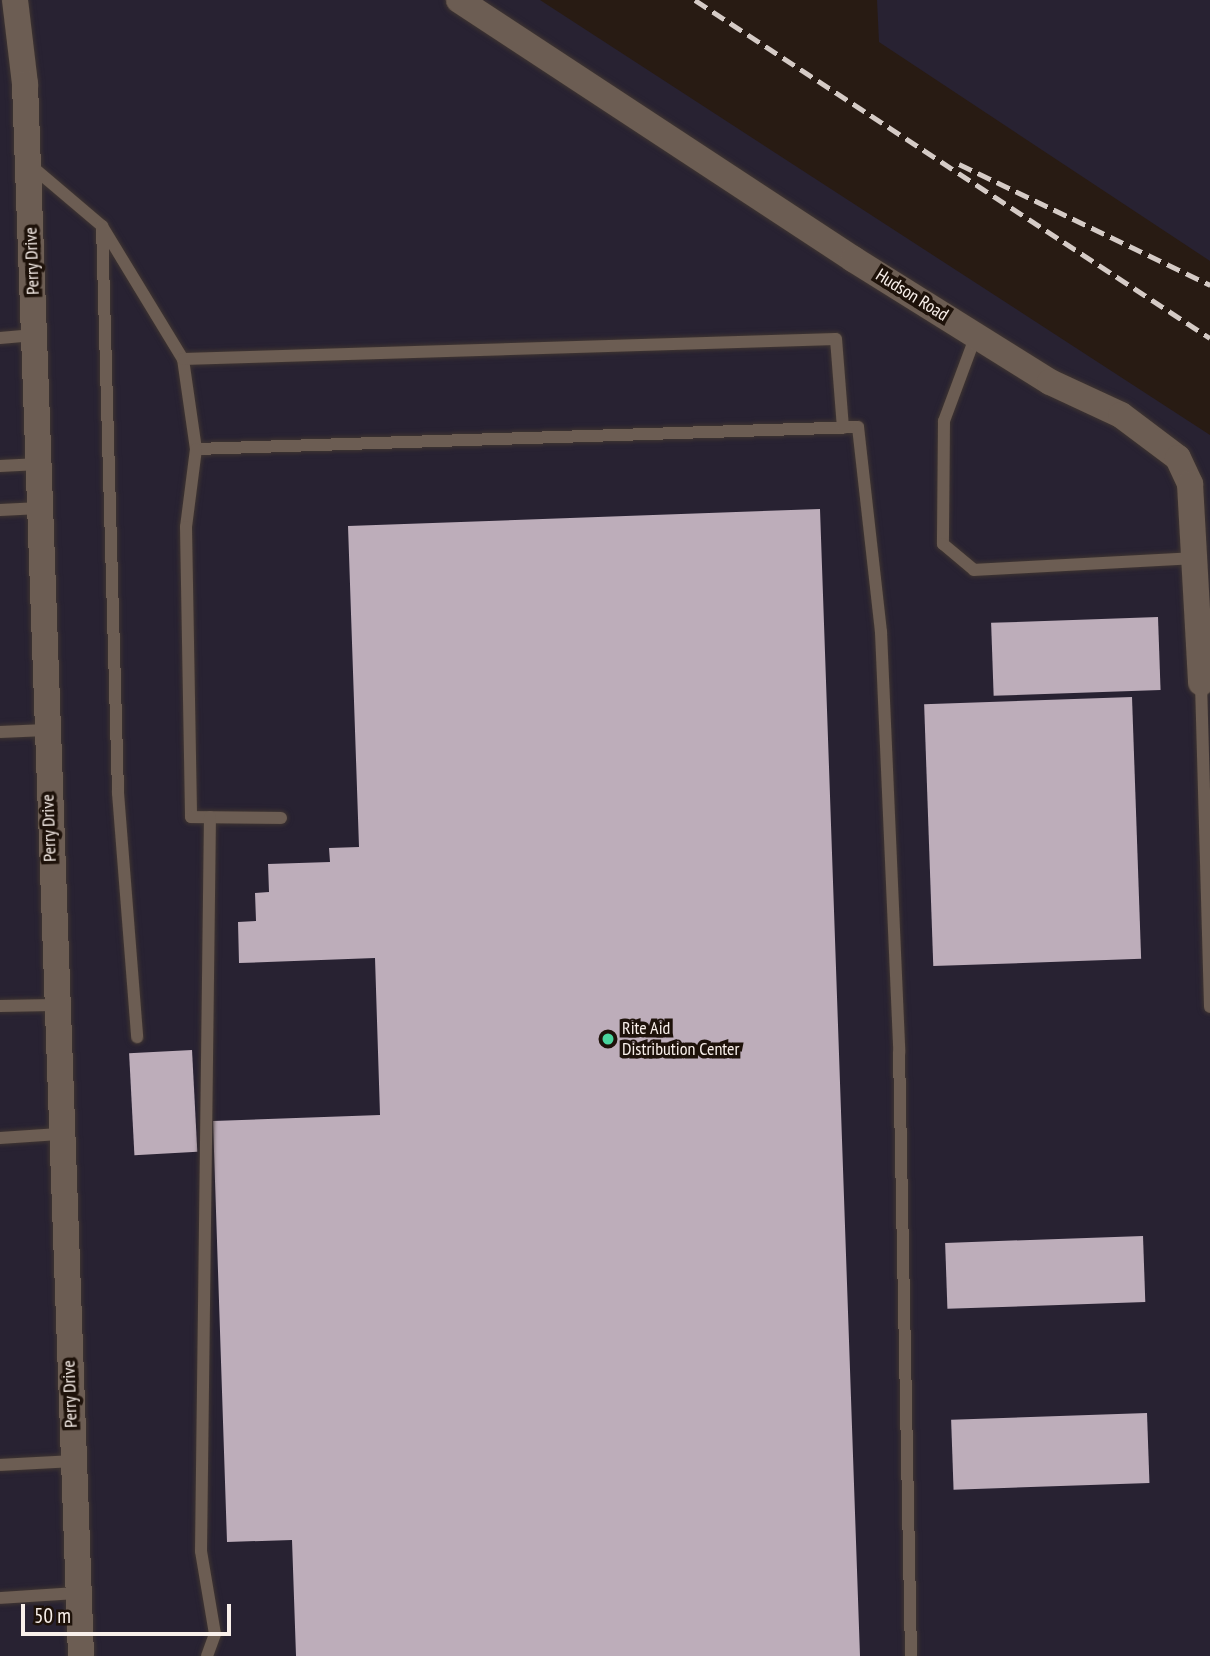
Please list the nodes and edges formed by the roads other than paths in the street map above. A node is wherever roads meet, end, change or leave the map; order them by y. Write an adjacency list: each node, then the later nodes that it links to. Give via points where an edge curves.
1 (15, 0): 3 (street, Perry Drive)
2 (459, 0): 6 (street, Hudson Road)
3 (28, 163): 4 (lane); 5 (street, Perry Drive)
4 (102, 226): 8 (lane); 24 (lane, via 118,793)
5 (34, 335): 7 (lane); 11 (street, Perry Drive)
6 (976, 335): 15 (street, Hudson Road, via 1050,382 1121,415 1178,458 1190,484); 15 (lane, via 944,421 939,478 943,544 974,570)
7 (0, 338)
8 (183, 359): 9 (lane, via 836,338); 10 (lane)
9 (843, 428): 10 (lane); 33 (lane, via 858,427 881,632 900,1052)
10 (195, 449): 19 (lane, via 186,527 191,817)
11 (39, 464): 12 (lane); 13 (street, Perry Drive)
12 (0, 466)
13 (40, 508): 14 (lane); 17 (street, Perry Drive)
14 (0, 510)
15 (1195, 558): 16 (street, Hudson Road)
16 (1201, 682): 23 (lane)
17 (46, 730): 18 (lane); 21 (street, Perry Drive)
18 (0, 732)
19 (210, 817): 20 (lane); 32 (lane, via 201,1551 215,1634)
20 (281, 818)
21 (54, 1005): 22 (lane); 25 (street, Perry Drive)
22 (0, 1006)
23 (1210, 1007)
24 (137, 1037)
25 (59, 1134): 26 (lane); 27 (street, Perry Drive)
26 (0, 1138)
27 (73, 1461): 28 (lane); 29 (street, Perry Drive)
28 (0, 1465)
29 (78, 1592): 30 (lane); 31 (street, Perry Drive)
30 (0, 1598)
31 (81, 1656)
32 (207, 1656)
33 (911, 1656)

